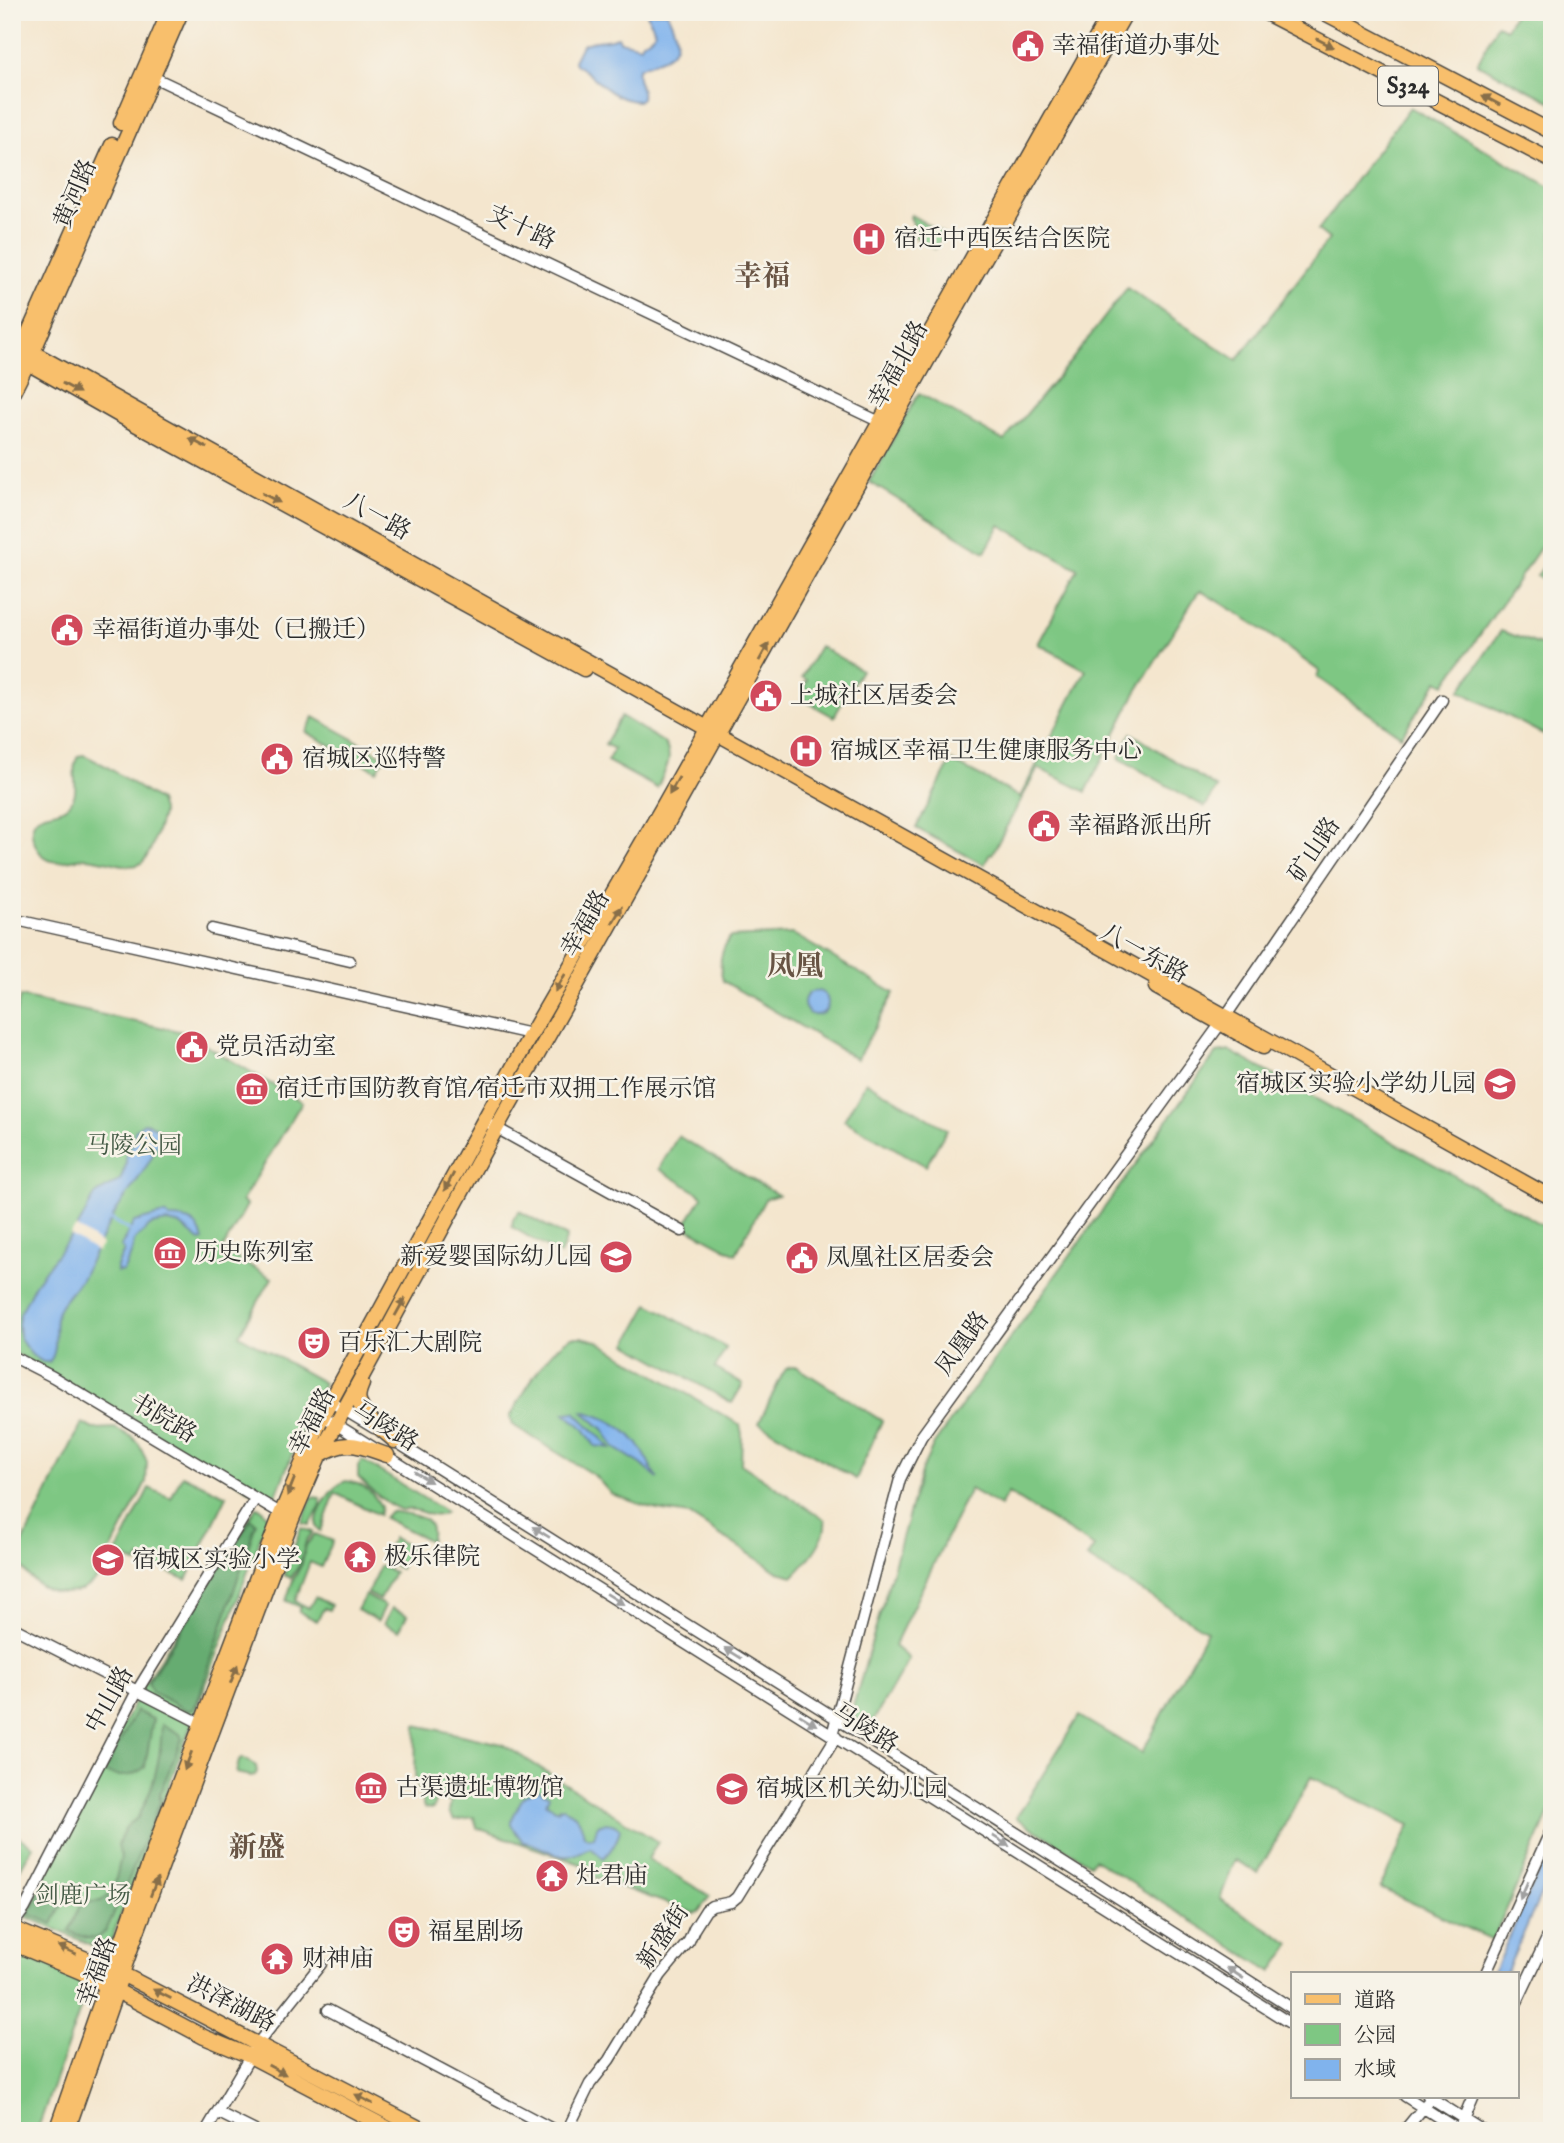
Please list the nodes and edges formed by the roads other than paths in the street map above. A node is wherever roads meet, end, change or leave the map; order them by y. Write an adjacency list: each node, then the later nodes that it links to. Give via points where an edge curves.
1 (169, 12): 7 (main road, 黄河路)
2 (181, 12): 7 (main road, 黄河路)
3 (1111, 12): 12 (main road, 幸福北路)
4 (1126, 12): 14 (main road, 幸福北路, one-way to 4)
5 (1264, 12): 9 (main road, S324, one-way to 9)
6 (1323, 12): 8 (main road, S324, one-way to 6)
7 (148, 75): 10 (main road, 黄河路); 12 (street, 支十路)
8 (1552, 132)
9 (1552, 161)
10 (20, 355): 11 (main road, 黄河路); 14 (main road, 八一路)
11 (12, 394)
12 (880, 422): 14 (main road, 幸福北路)
13 (1442, 700): 18 (street, 矿山路)
14 (711, 734): 18 (main road, 八一东路); 19 (main road, 幸福路, one-way to 19); 21 (main road, 幸福路, one-way to 14)
15 (12, 919): 19 (street)
16 (212, 929): 17 (street)
17 (350, 961)
18 (1224, 1019): 22 (main road, 八一东路); 23 (main road, 八一东路); 38 (street, 凤凰路, via 910,1457 900,1479)
19 (531, 1034): 20 (main road, 幸福路)
20 (483, 1120): 21 (street); 27 (main road, 幸福路, one-way to 27)
21 (497, 1128): 24 (street); 26 (main road, 幸福路, one-way to 21)
22 (1552, 1198)
23 (1552, 1208)
24 (682, 1231)
25 (12, 1356): 34 (street, 书院路)
26 (366, 1370): 28 (main road, 幸福路); 31 (main road, via 358,1399)
27 (331, 1402): 28 (street, 马陵路); 29 (main road, 马陵路)
28 (344, 1410): 30 (main road, 幸福路); 31 (street, 马陵路)
29 (323, 1416): 30 (street, 马陵路); 35 (main road, 幸福路, one-way to 35)
30 (337, 1424): 32 (street, 马陵路); 33 (main road, 幸福路)
31 (395, 1441): 38 (street, 马陵路, one-way to 31)
32 (387, 1455): 33 (main road, via 351,1444 337,1445); 40 (street, 马陵路, one-way to 40)
33 (319, 1456): 35 (main road, 幸福路)
34 (255, 1499): 35 (street, 书院路); 37 (street, 中山路)
35 (286, 1517): 39 (main road, 幸福路)
36 (12, 1627): 37 (street)
37 (137, 1691): 39 (street); 42 (street, 中山路)
38 (837, 1719): 40 (street, 凤凰路); 50 (street, 马陵路, one-way to 38)
39 (207, 1730): 46 (main road, 幸福路)
40 (834, 1736): 52 (street, 马陵路, one-way to 52); 69 (street, 新盛街, via 737,1897 706,1910 590,2084)
41 (1552, 1828): 47 (street, one-way to 47)
42 (12, 1927): 46 (main road, 洪泽湖路, one-way to 42)
43 (1552, 1928): 49 (street)
44 (12, 1942): 48 (main road, 洪泽湖路)
45 (321, 1964): 53 (street)
46 (117, 1972): 48 (main road, 幸福路); 53 (main road, 洪泽湖路, one-way to 46)
47 (1486, 1972)
48 (111, 1989): 53 (main road, 洪泽湖路, via 204,2037); 62 (main road, 幸福路); 63 (main road, 幸福路)
49 (1518, 2000)
50 (1291, 2009)
51 (328, 2010): 68 (street)
52 (1291, 2024)
53 (254, 2049): 59 (street); 66 (main road, 洪泽湖路, one-way to 66); 67 (main road, 洪泽湖路, one-way to 53)
54 (1408, 2098): 58 (street)
55 (1428, 2098): 58 (street)
56 (1432, 2098): 60 (street)
57 (1472, 2098): 60 (street)
58 (1424, 2108): 61 (street); 70 (street)
59 (217, 2112): 64 (street); 65 (street)
60 (1464, 2119): 61 (street); 71 (street)
61 (1459, 2130)
62 (56, 2131)
63 (67, 2131)
64 (206, 2131)
65 (256, 2131)
66 (393, 2131)
67 (425, 2131)
68 (556, 2131)
69 (567, 2131)
70 (1405, 2131)
71 (1483, 2131)

